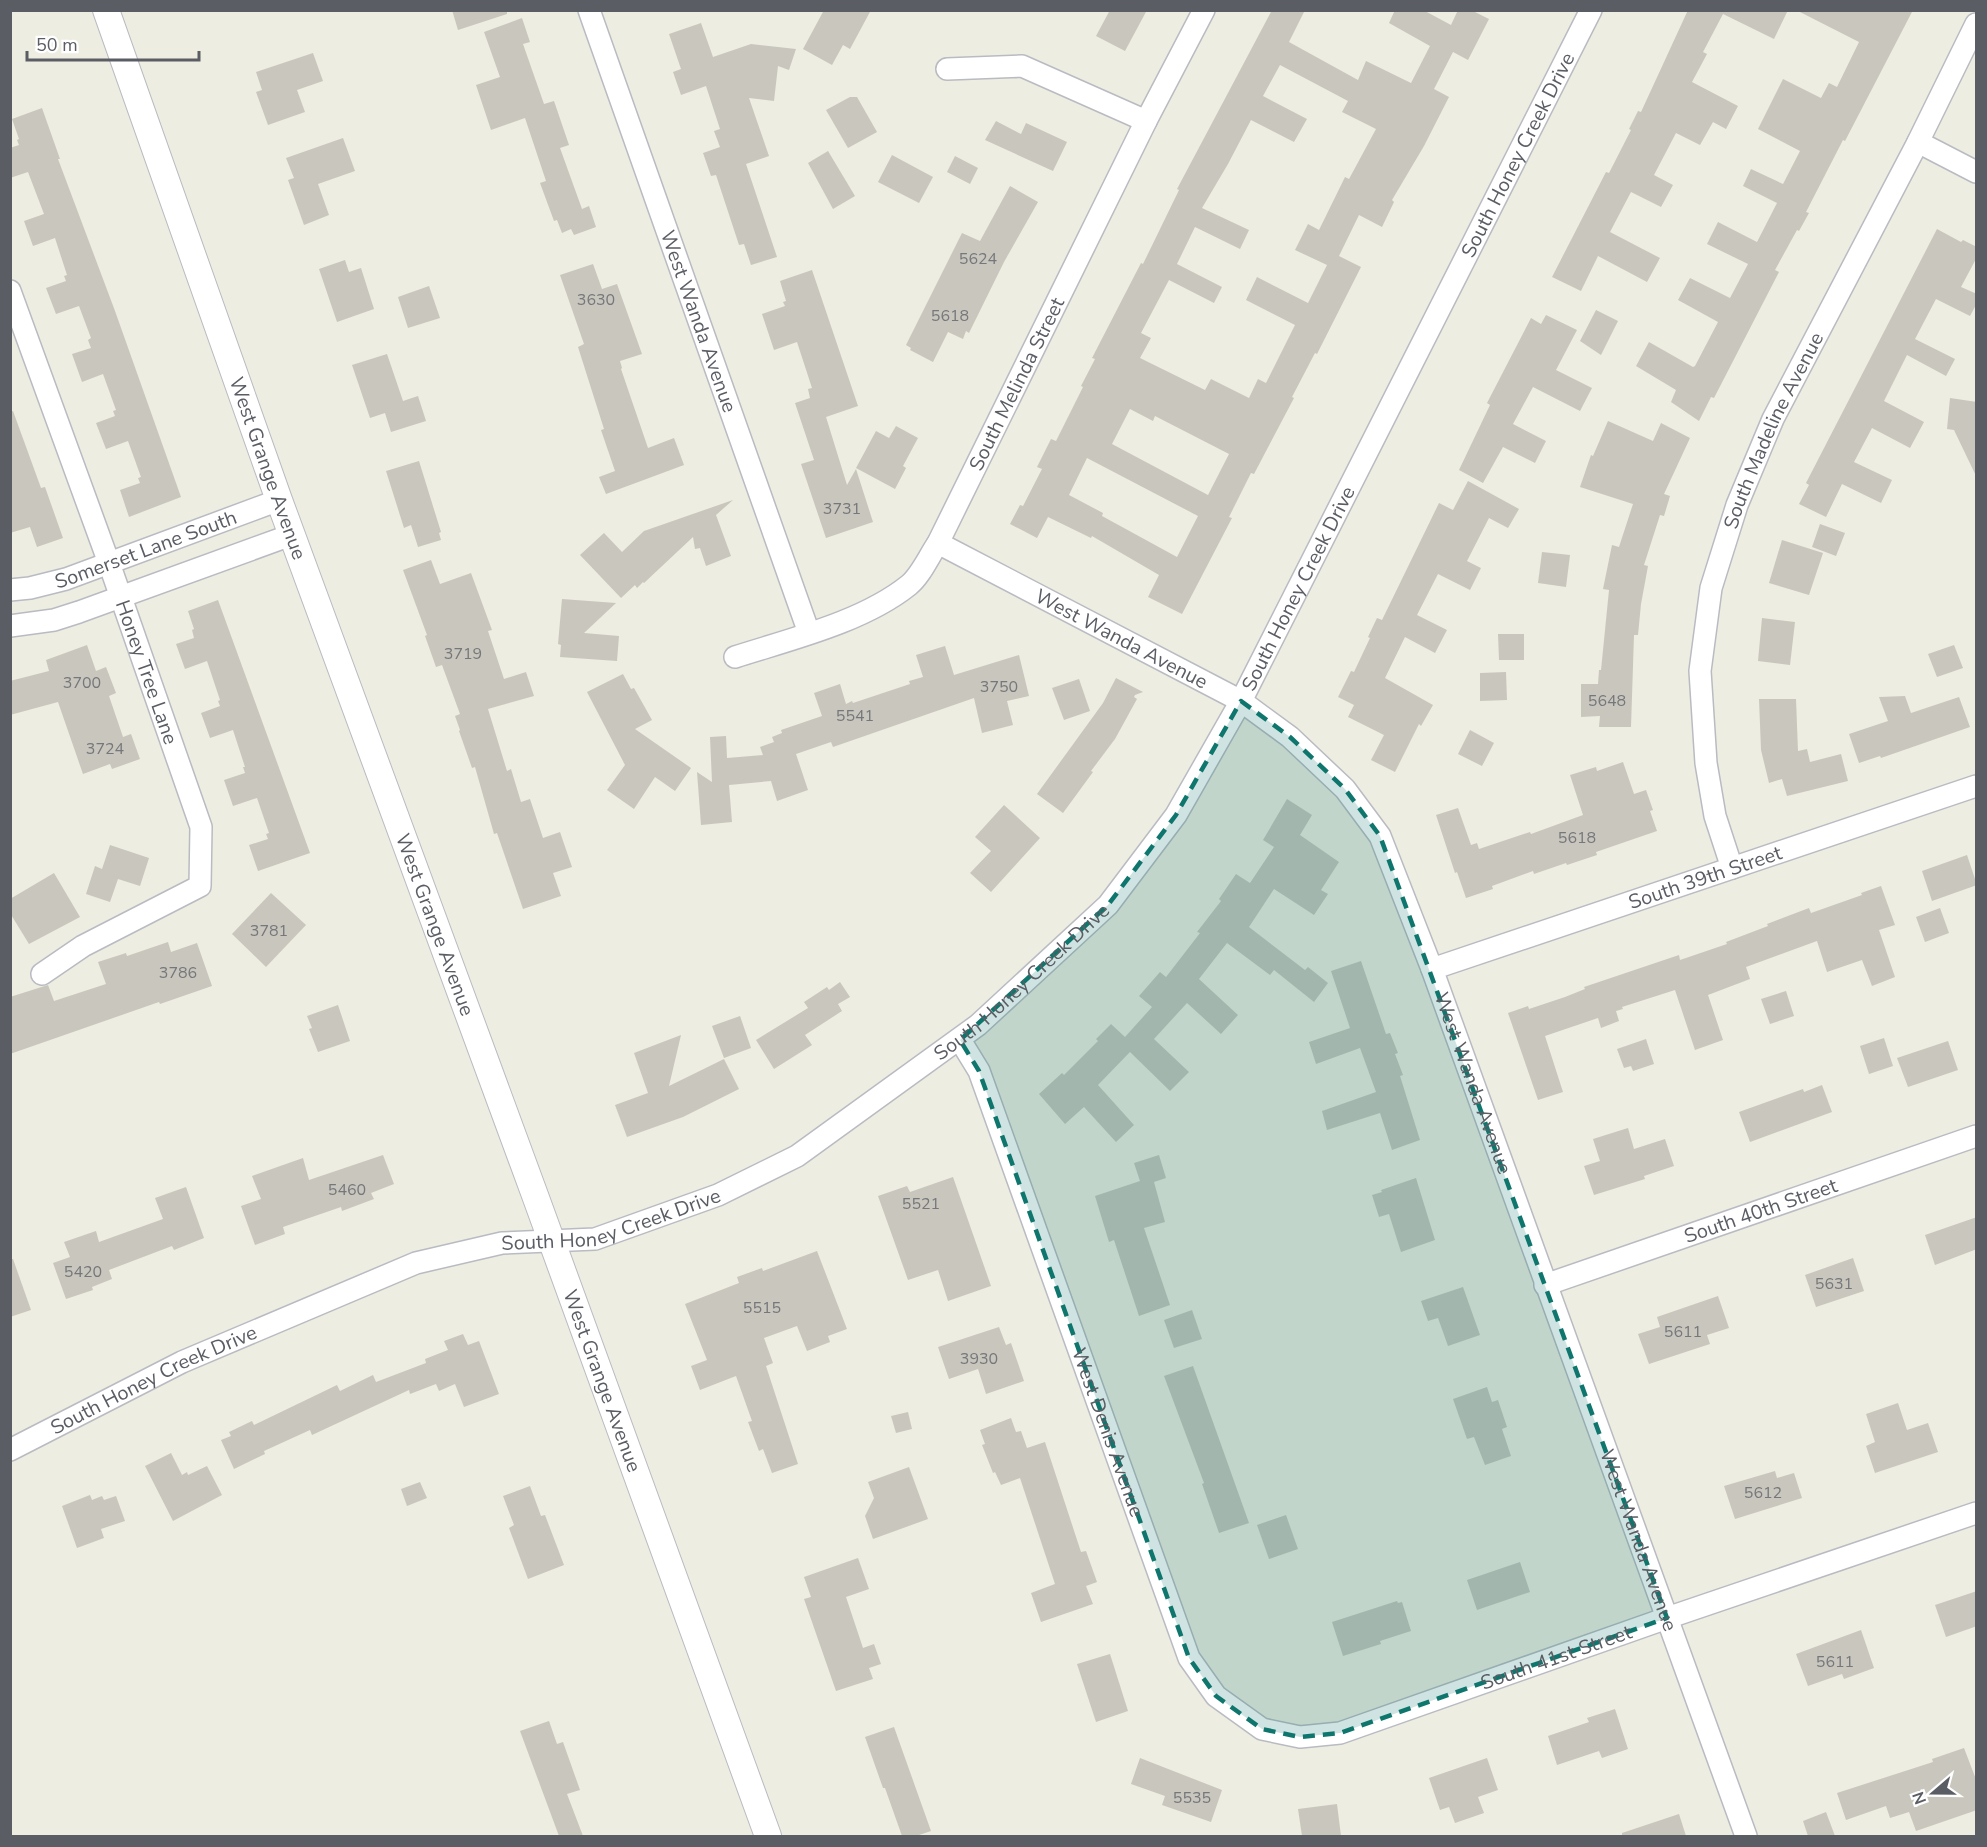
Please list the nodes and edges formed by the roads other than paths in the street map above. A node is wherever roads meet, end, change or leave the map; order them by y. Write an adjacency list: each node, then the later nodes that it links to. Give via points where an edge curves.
1 (106, 10): 11 (street, West Grange Avenue)
2 (589, 10): 18 (street, West Wanda Avenue)
3 (1204, 10): 7 (street, South Melinda Street)
4 (1591, 10): 20 (street, South Honey Creek Drive)
5 (1977, 24): 8 (street, South Madeline Avenue)
6 (947, 69): 7 (street, via 1022,66)
7 (1146, 121): 13 (street, South Melinda Street)
8 (1918, 142): 9 (street); 22 (street, South Madeline Avenue, via 1773,419 1737,505 1711,588 1700,671 1706,763 1715,816)
9 (1977, 172)
10 (10, 291): 14 (street, Honey Tree Lane)
11 (279, 500): 12 (street, West Grange Avenue); 14 (street, Somerset Lane South)
12 (291, 535): 16 (street, Somerset Lane South); 27 (street, West Grange Avenue)
13 (938, 543): 18 (street, South Melinda Street, via 911,583 885,602); 20 (street, West Wanda Avenue)
14 (109, 563): 15 (street, Somerset Lane South, via 66,579); 16 (street, Honey Tree Lane)
15 (10, 590)
16 (121, 597): 17 (street, Somerset Lane South, via 54,620); 24 (street, Honey Tree Lane, via 201,827 200,886 82,946)
17 (10, 626)
18 (809, 633): 19 (street, South Melinda Street)
19 (735, 657)
20 (1242, 701): 23 (street, West Wanda Avenue, via 1290,737 1345,789 1380,836); 25 (street, South Honey Creek Drive, via 1176,815 1108,905)
21 (1977, 786): 22 (street, South 39th Street)
22 (1732, 868): 23 (street, South 39th Street)
23 (1432, 969): 28 (street, West Wanda Avenue)
24 (42, 974)
25 (960, 1040): 27 (street, South Honey Creek Drive, via 797,1156 718,1195 596,1239); 32 (street, West Denis Avenue, via 979,1071 1189,1658 1216,1696 1262,1729 1300,1737)
26 (1977, 1136): 28 (street, South 40th Street)
27 (552, 1240): 29 (street, South Honey Creek Drive, via 502,1243 416,1263 182,1362); 33 (street, West Grange Avenue)
28 (1545, 1285): 31 (street, West Wanda Avenue)
29 (10, 1450)
30 (1977, 1513): 31 (street, South 41st Street)
31 (1667, 1618): 32 (street, South 41st Street); 34 (street, West Wanda Avenue)
32 (1340, 1733)
33 (768, 1836)
34 (1746, 1836)

